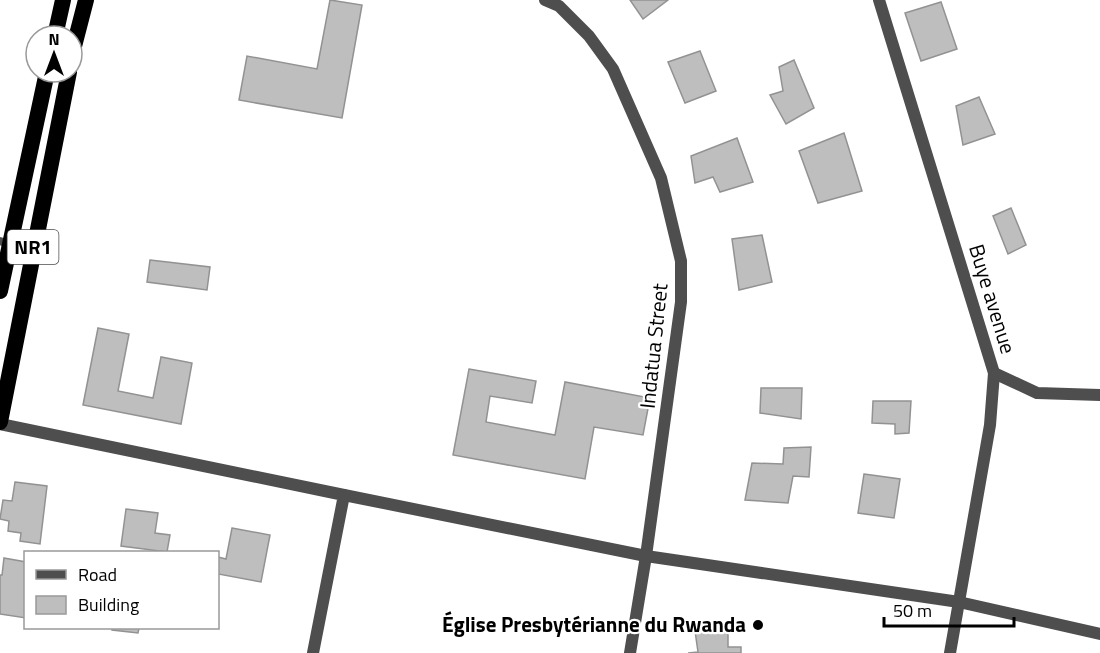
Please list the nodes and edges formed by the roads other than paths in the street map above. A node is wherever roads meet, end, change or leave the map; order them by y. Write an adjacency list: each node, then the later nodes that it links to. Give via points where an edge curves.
1 (63, 0): 5 (highway)
2 (86, 0): 6 (highway)
3 (545, 0): 16 (street, Indatua Street, via 559,6 589,36 613,69 662,178 681,261 681,302)
4 (879, 0): 12 (street, Buye avenue)
5 (58, 24)
6 (80, 24)
7 (44, 84): 9 (highway, NR1)
8 (67, 84): 10 (highway, NR1)
9 (5, 243): 10 (lane); 11 (highway, NR1)
10 (32, 253): 14 (highway, NR1)
11 (0, 291)
12 (994, 373): 13 (street, via 1037,393); 17 (street, Buye avenue, via 990,425)
13 (1100, 395)
14 (0, 423): 15 (street)
15 (344, 495): 16 (street); 19 (street)
16 (646, 556): 17 (street); 20 (street, Indatua Street)
17 (959, 602): 18 (street); 21 (street, Buye avenue)
18 (1100, 634)
19 (313, 653)
20 (630, 653)
21 (950, 653)

